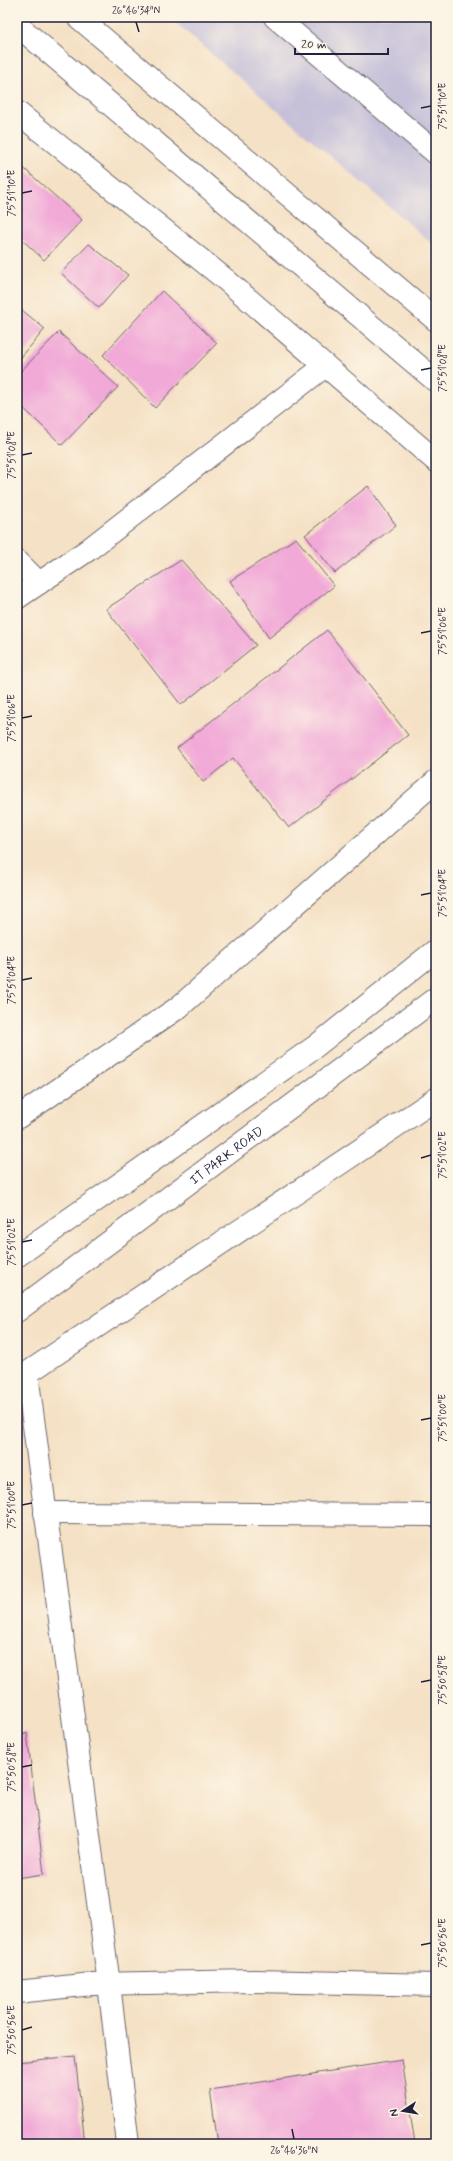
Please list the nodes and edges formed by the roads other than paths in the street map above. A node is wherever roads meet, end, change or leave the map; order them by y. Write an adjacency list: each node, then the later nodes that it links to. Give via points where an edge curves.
1 (78, 17): 6 (street)
2 (275, 17): 5 (street)
3 (17, 25): 8 (street)
4 (17, 112): 7 (street, via 226,280)
5 (436, 153)
6 (436, 320)
7 (326, 366): 9 (street); 11 (street, via 88,550)
8 (436, 381)
9 (436, 462)
10 (17, 561): 11 (street)
11 (40, 583): 12 (street)
12 (17, 598)
13 (436, 782): 17 (street, via 179,1007)
14 (436, 950): 18 (street, via 316,1046)
15 (436, 998): 19 (street, IT PARK ROAD)
16 (436, 1099): 20 (street)
17 (17, 1118)
18 (17, 1256)
19 (17, 1311)
20 (22, 1377): 21 (street)
21 (45, 1513): 22 (street); 23 (street)
22 (436, 1515)
23 (109, 1984): 24 (street, via 255,1981); 25 (street); 26 (street)
24 (436, 1985)
25 (17, 1992)
26 (128, 2144)

